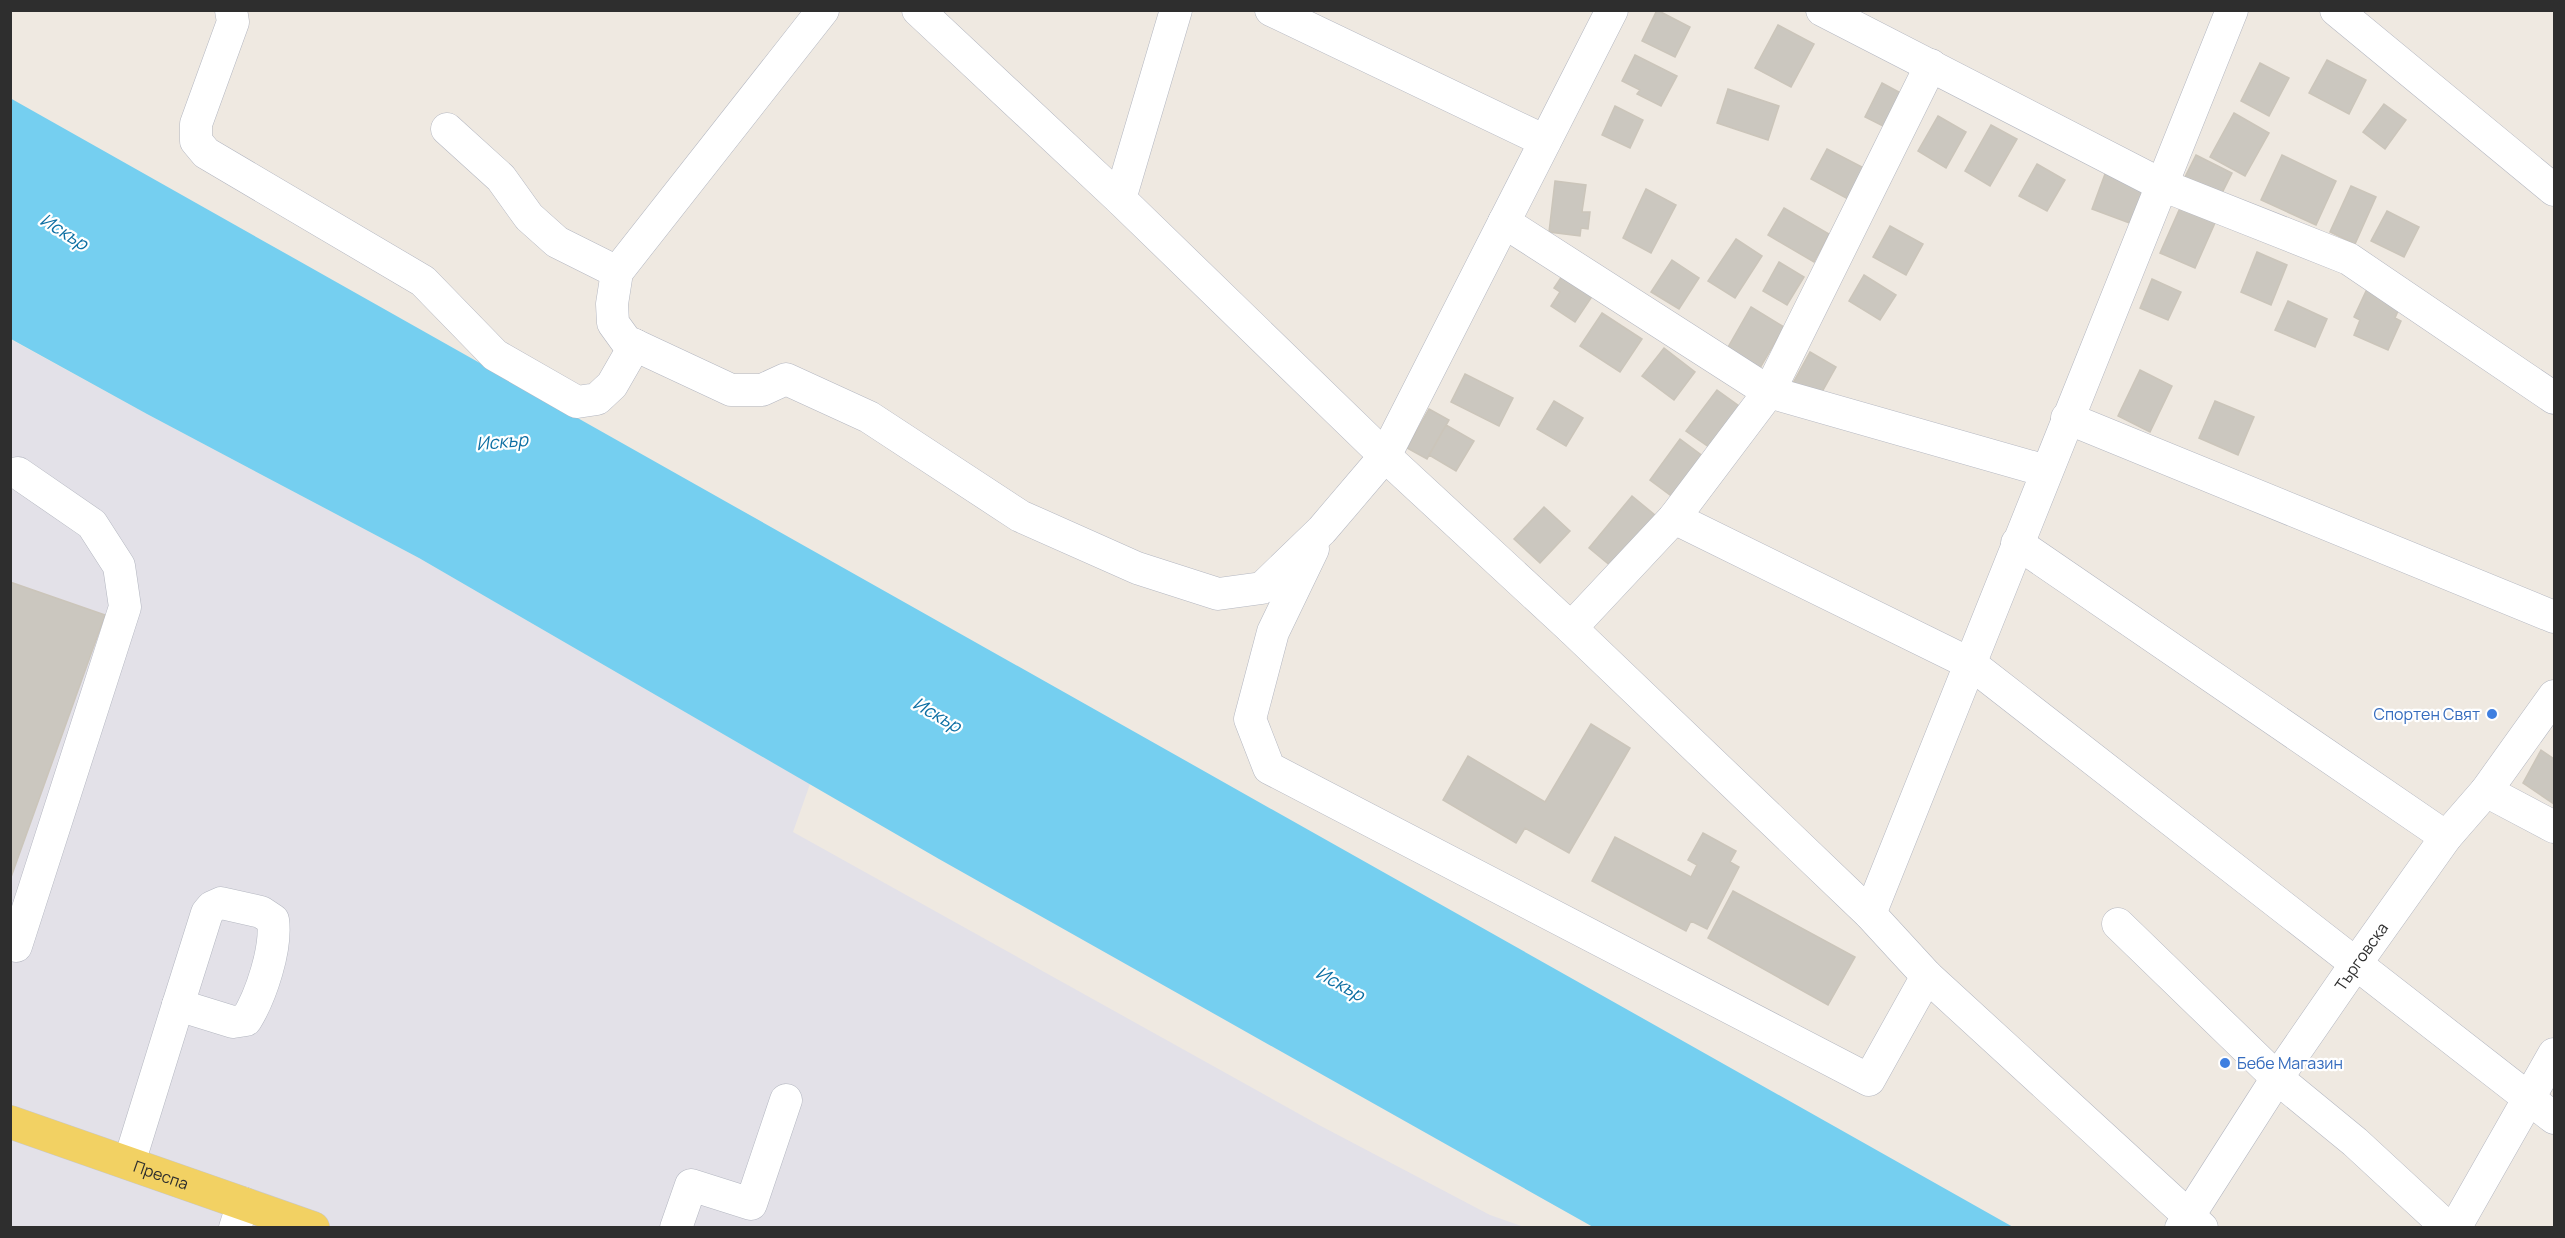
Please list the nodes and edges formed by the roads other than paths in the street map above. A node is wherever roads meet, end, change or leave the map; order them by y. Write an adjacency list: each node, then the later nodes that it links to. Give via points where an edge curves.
1 (231, 10): 18 (street, via 233,22 196,124 196,141 207,153 423,281 495,355 577,402 597,399 612,385)
2 (823, 10): 17 (street)
3 (918, 10): 15 (street)
4 (1176, 10): 15 (street)
5 (1271, 10): 12 (street)
6 (1612, 10): 12 (street)
7 (1822, 10): 10 (street)
8 (2232, 10): 13 (street)
9 (2336, 10): 14 (street)
10 (1931, 65): 13 (street); 19 (street)
11 (447, 129): 17 (street, via 501,178 529,217 557,242)
12 (1545, 141): 16 (street)
13 (2162, 185): 20 (street, via 2349,259); 21 (street)
14 (2554, 190)
15 (1120, 198): 22 (street)
16 (1504, 222): 19 (street); 22 (street)
17 (617, 272): 18 (street, via 613,323 626,341)
18 (635, 345): 26 (street, via 731,390 762,390 786,379 869,417 1020,516 1137,568 1218,594 1262,588)
19 (1769, 392): 23 (street); 25 (street)
20 (2554, 397)
21 (2067, 418): 23 (street); 28 (street)
22 (1385, 456): 26 (street); 29 (street)
23 (2046, 471): 27 (street)
24 (18, 473): 37 (street, via 92,524 119,566 125,607)
25 (1674, 518): 29 (street); 30 (street)
26 (1323, 530): 39 (street, via 1273,632 1250,719 1269,768 1869,1080)
27 (2017, 543): 30 (street); 34 (street)
28 (2554, 617)
29 (1571, 628): 35 (street)
30 (1971, 664): 35 (street); 38 (street)
31 (2549, 715): 32 (street, Търговска)
32 (2486, 791): 33 (street); 34 (street, Търговска)
33 (2554, 827)
34 (2446, 837): 38 (street, Търговска)
35 (1870, 914): 39 (street)
36 (2118, 924): 42 (street)
37 (12, 952)
38 (2355, 965): 42 (street, Търговска); 43 (street)
39 (1927, 976): 49 (street)
40 (178, 1005): 47 (street)
41 (2554, 1054): 43 (street)
42 (2277, 1078): 49 (street, Търговска); 52 (street)
43 (2528, 1098): 45 (street); 53 (street)
44 (786, 1100): 51 (street, via 751,1204 691,1185)
45 (2554, 1118)
46 (10, 1122): 47 (main road, Преспа)
47 (129, 1163): 48 (main road, Преспа)
48 (239, 1215): 50 (main road, Преспа)
49 (2190, 1223)
50 (313, 1227)
51 (676, 1227)
52 (2448, 1227)
53 (2455, 1227)

